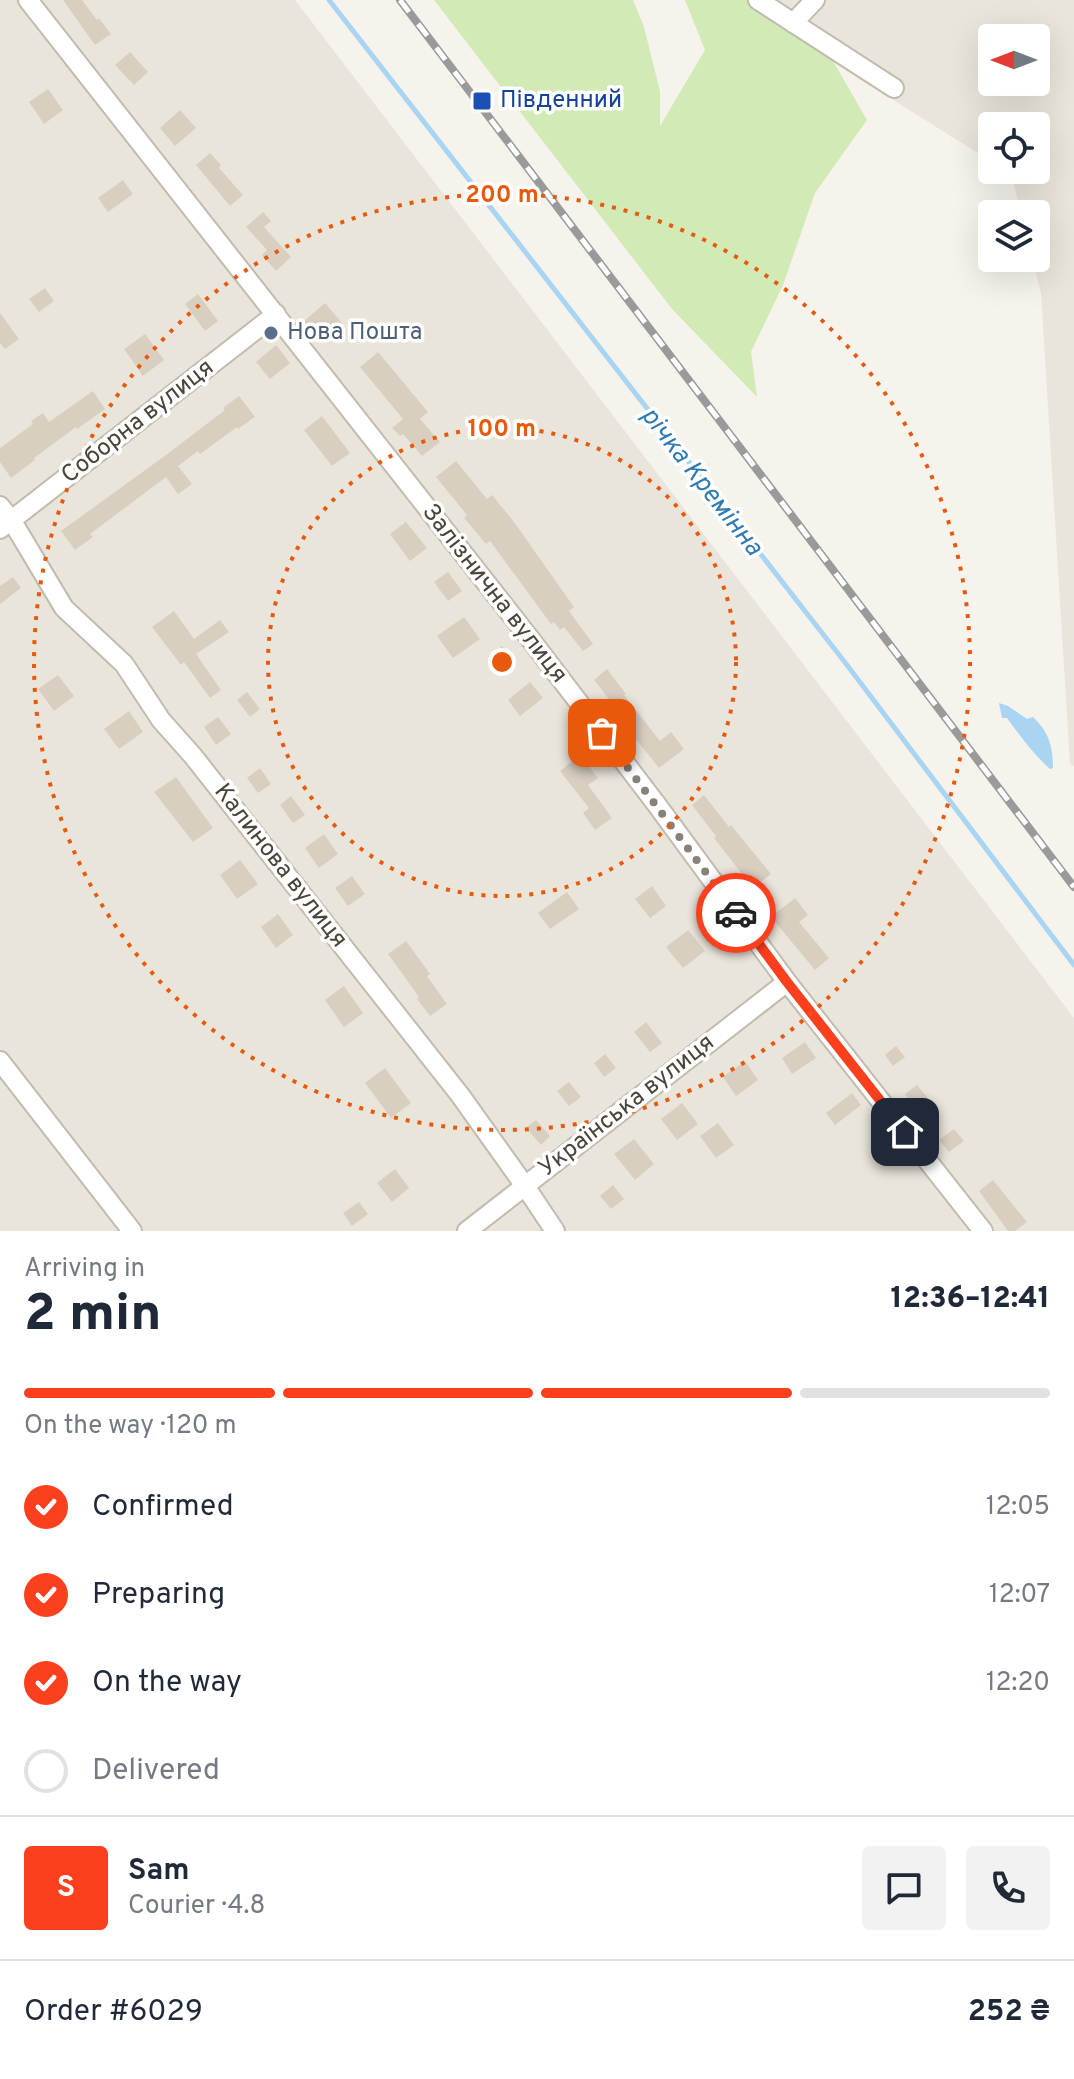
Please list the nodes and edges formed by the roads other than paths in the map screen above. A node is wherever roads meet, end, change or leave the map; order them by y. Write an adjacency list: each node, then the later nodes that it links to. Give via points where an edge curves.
1 (28, 0): 6 (street, Залізнична вулиця)
2 (758, 0): 4 (street)
3 (815, 0): 4 (street)
4 (793, 23): 5 (street)
5 (894, 88)
6 (276, 314): 7 (street, Соборна вулиця); 8 (street, Залізнична вулиця, via 528,636)
7 (4, 519): 10 (street, Калинова вулиця, via 64,608 124,664 161,720 460,1095)
8 (787, 982): 10 (street, Українська вулиця); 14 (street, Залізнична вулиця)
9 (0, 1061): 11 (street)
10 (525, 1186): 12 (street, Українська вулиця); 13 (street, Калинова вулиця)
11 (132, 1231)
12 (467, 1231)
13 (555, 1231)
14 (983, 1231)

